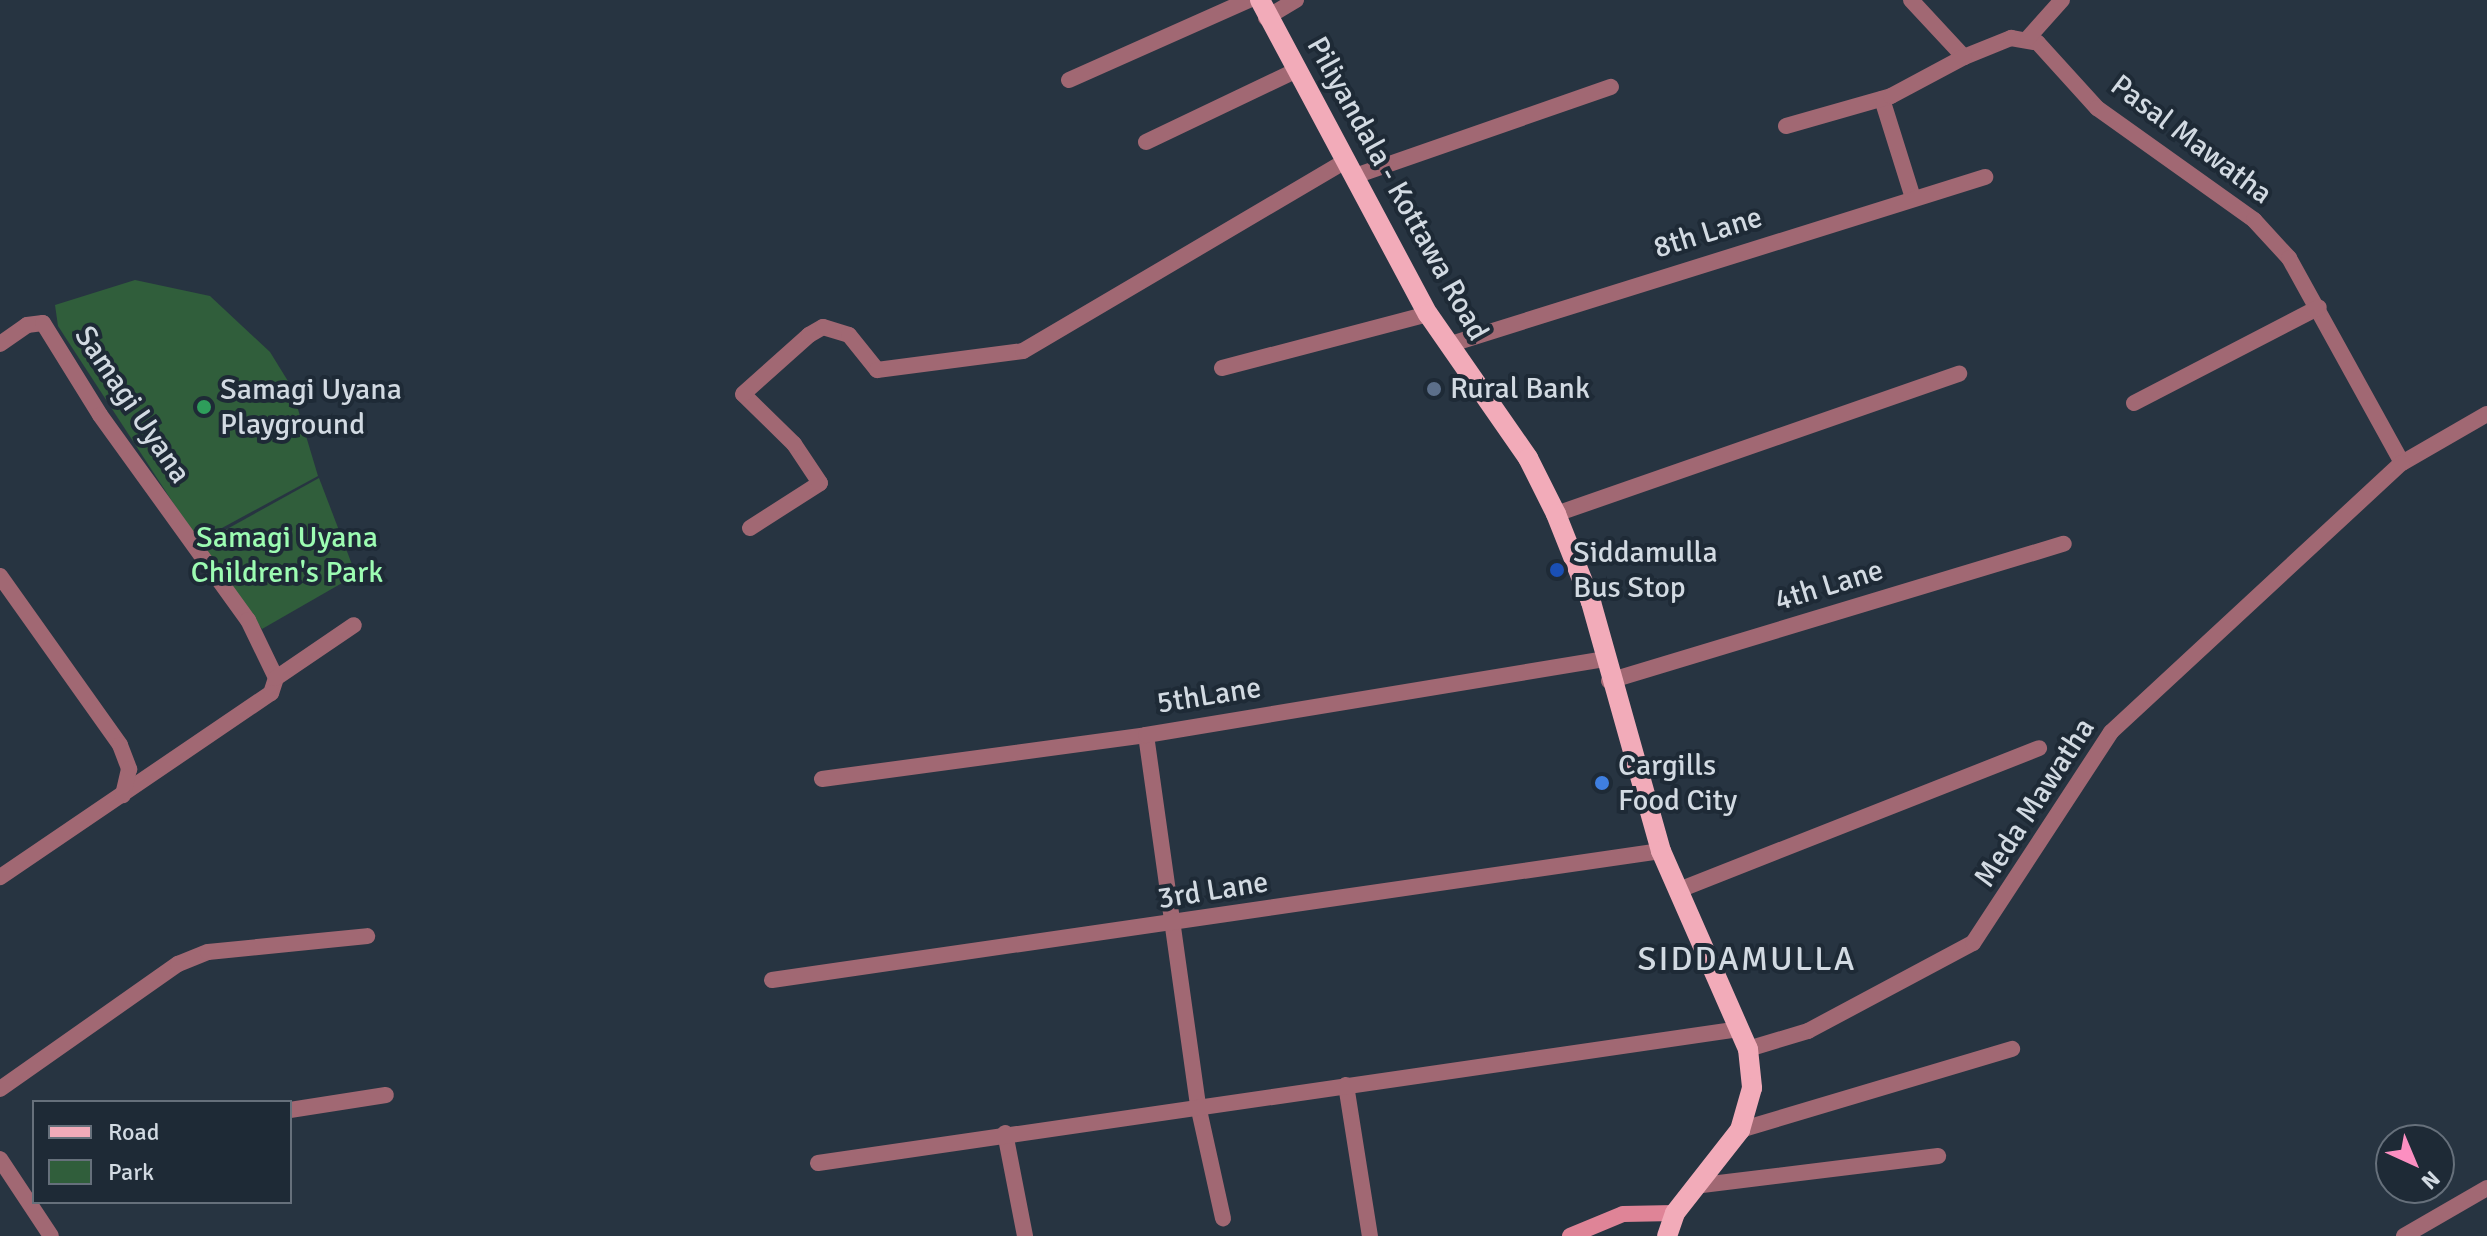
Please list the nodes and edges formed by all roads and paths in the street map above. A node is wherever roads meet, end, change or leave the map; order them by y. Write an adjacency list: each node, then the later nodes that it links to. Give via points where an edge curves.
1 (1249, 0): 9 (street)
2 (1296, 0): 5 (street)
3 (1911, 0): 7 (street)
4 (2062, 0): 6 (street)
5 (1263, 9): 8 (main road, Piliyandala - Kottawa Road)
6 (2028, 38): 7 (street); 17 (street, Pasal Mawatha, via 2097,108 2254,220 2289,258)
7 (1964, 57): 11 (street)
8 (1295, 71): 13 (street); 14 (main road, Piliyandala - Kottawa Road)
9 (1069, 80)
10 (1611, 87): 14 (street)
11 (1882, 99): 12 (street); 16 (street)
12 (1786, 126)
13 (1146, 142)
14 (1351, 168): 18 (main road, Piliyandala - Kottawa Road); 27 (street, via 1023,351 877,370 849,335 823,327 809,335 743,394 794,444 820,483)
15 (1985, 177): 16 (street, 8th Lane)
16 (1913, 198): 20 (street, 8th Lane)
17 (2319, 307): 23 (street); 25 (street, Pasal Mawatha)
18 (1428, 314): 20 (main road, Piliyandala - Kottawa Road); 21 (street)
19 (0, 344): 32 (street, Samagi Uyana, via 27,325 43,323 100,415 248,620)
20 (1448, 345): 26 (main road, Piliyandala - Kottawa Road, via 1528,458)
21 (1222, 368)
22 (1959, 374): 26 (street)
23 (2134, 403)
24 (2487, 414): 25 (street)
25 (2402, 463): 45 (street, Meda Mawatha, via 2111,732 1973,943 1808,1031)
26 (1556, 514): 31 (main road, Piliyandala - Kottawa Road, via 1591,602)
27 (750, 528)
28 (2064, 544): 33 (street, 4th Lane)
29 (0, 576): 37 (street, via 120,745 129,769)
30 (354, 625): 32 (street)
31 (1603, 659): 33 (main road, Piliyandala - Kottawa Road); 34 (street, 5thLane)
32 (276, 678): 37 (street, via 271,693)
33 (1609, 681): 38 (main road, Piliyandala - Kottawa Road)
34 (1146, 735): 36 (street, 5thLane); 41 (street)
35 (2039, 748): 40 (street)
36 (822, 779)
37 (123, 795): 39 (street)
38 (1661, 851): 40 (main road, Piliyandala - Kottawa Road); 41 (street, 3rd Lane)
39 (3, 870)
40 (1679, 890): 44 (main road, Piliyandala - Kottawa Road)
41 (1172, 926): 43 (street, 3rd Lane); 51 (street)
42 (367, 936): 48 (street, via 208,952 178,964)
43 (772, 980)
44 (1740, 1029): 45 (main road, Piliyandala - Kottawa Road); 47 (street)
45 (1748, 1049): 52 (main road, Piliyandala - Kottawa Road, via 1752,1088)
46 (2012, 1049): 52 (street)
47 (1346, 1085): 51 (street); 65 (street)
48 (0, 1089)
49 (386, 1095): 50 (street)
50 (292, 1110)
51 (1199, 1110): 53 (street); 62 (street)
52 (1740, 1130): 57 (main road, Piliyandala - Kottawa Road)
53 (1005, 1133): 56 (street); 64 (street)
54 (1938, 1156): 57 (street)
55 (0, 1159): 59 (street)
56 (818, 1163)
57 (1694, 1186): 61 (main road, Piliyandala - Kottawa Road)
58 (2487, 1188): 68 (street)
59 (32, 1198)
60 (39, 1206): 63 (street)
61 (1675, 1213): 66 (street, via 1623,1214); 67 (main road, Piliyandala - Kottawa Road)
62 (1223, 1218)
63 (51, 1236)
64 (1025, 1236)
65 (1370, 1236)
66 (1570, 1236)
67 (1667, 1236)
68 (2406, 1236)

